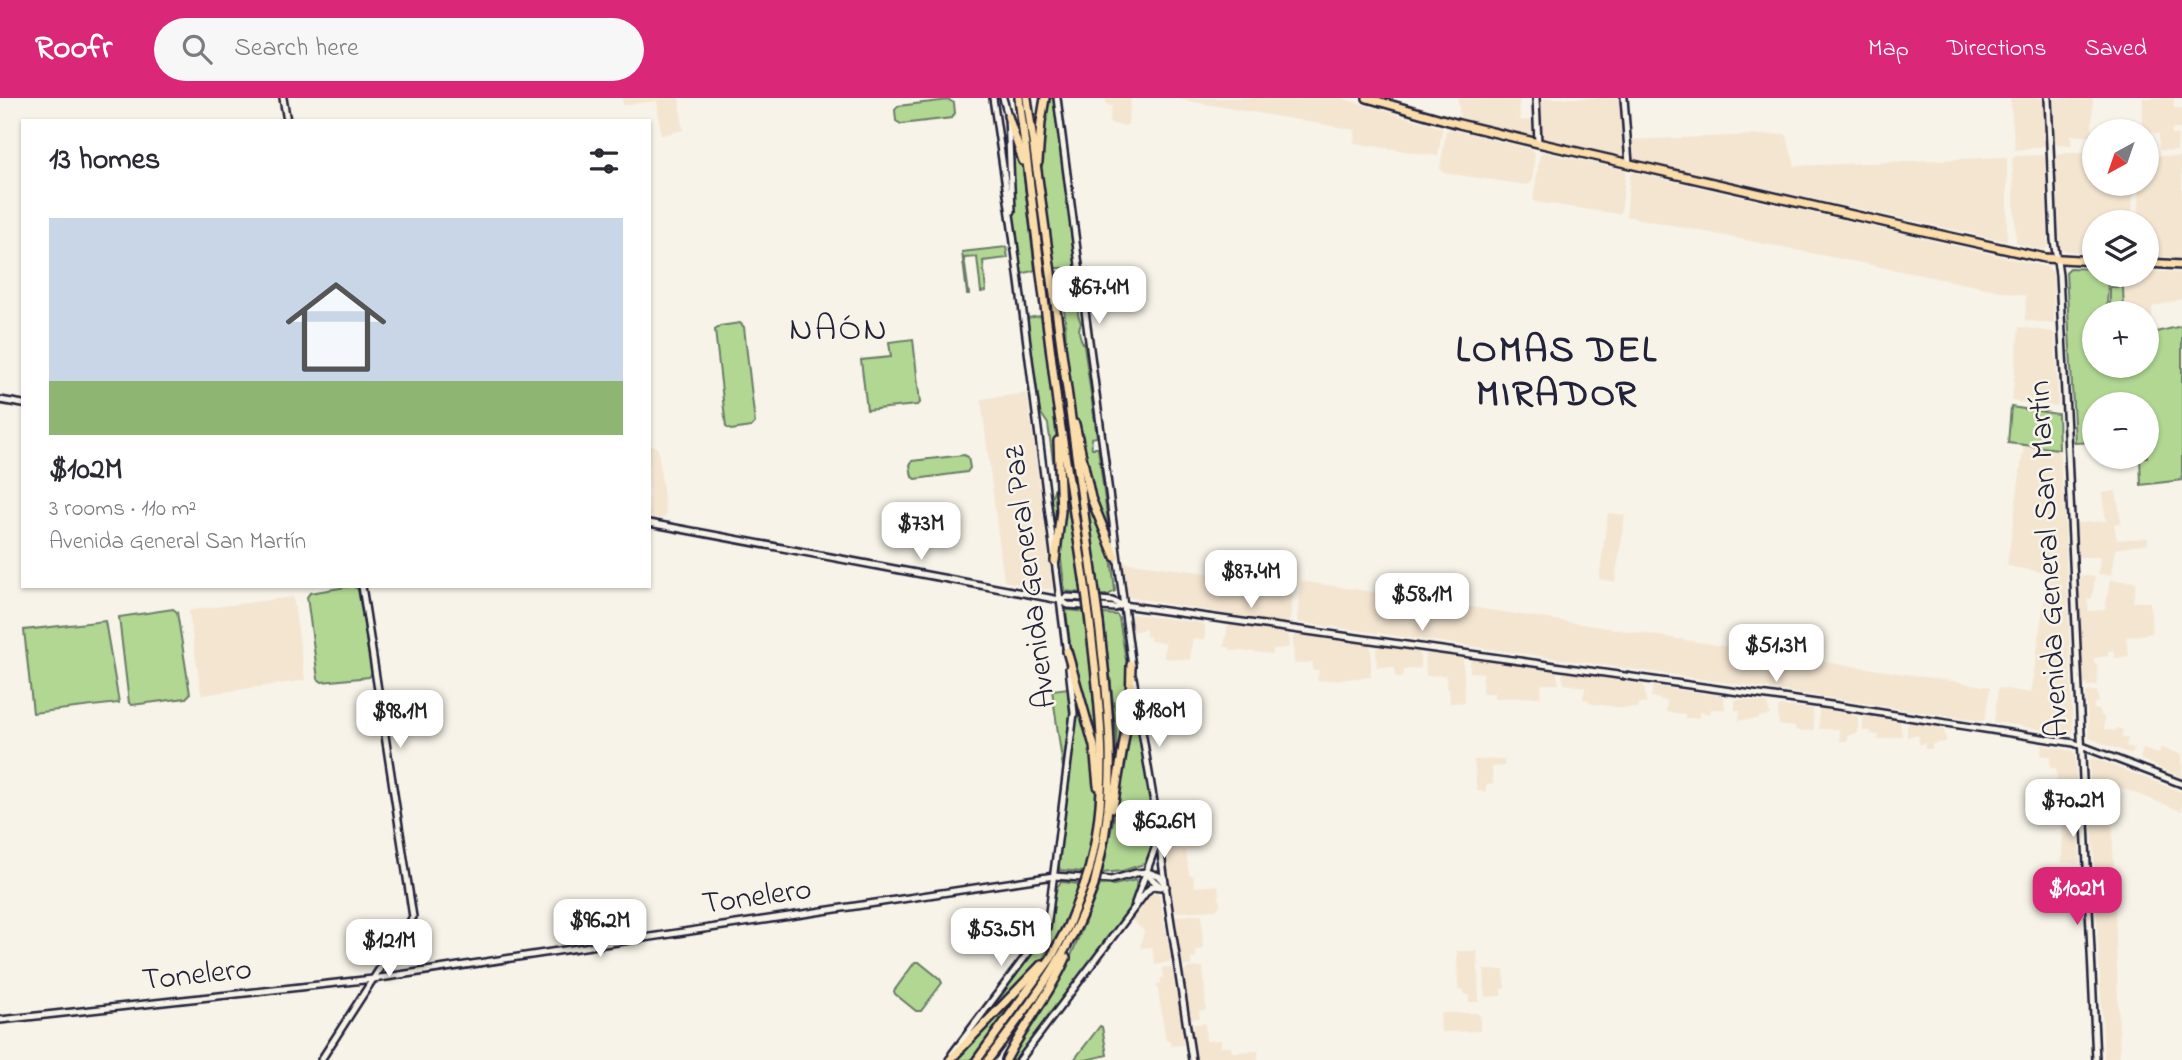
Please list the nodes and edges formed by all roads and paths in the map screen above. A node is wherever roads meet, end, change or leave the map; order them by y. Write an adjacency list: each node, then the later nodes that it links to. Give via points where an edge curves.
1 (283, 98): 13 (main road)
2 (993, 98): 18 (main road, Avenida General Paz)
3 (1003, 98): 12 (main road)
4 (1019, 98): 11 (highway, Avenida General Paz)
5 (1045, 98): 17 (highway)
6 (1057, 98): 28 (main road)
7 (1367, 98): 14 (highway)
8 (1536, 98): 14 (main road)
9 (1624, 98): 15 (main road)
10 (2048, 98): 19 (main road, Avenida General San Martín)
11 (1025, 104): 16 (highway, Avenida General Paz); 17 (highway, Avenida General Paz)
12 (1009, 116): 16 (highway); 18 (main road)
13 (287, 119)
14 (1538, 144): 15 (highway)
15 (1629, 164): 19 (highway)
16 (1028, 178): 25 (highway, Avenida General Paz)
17 (1037, 180): 23 (highway, Avenida General Paz)
18 (1013, 235): 29 (main road, Avenida General Paz)
19 (2057, 259): 20 (highway); 40 (main road, Avenida General San Martín)
20 (2082, 260)
21 (2159, 263): 22 (highway)
22 (2182, 264)
23 (1066, 388): 28 (highway, via 1091,498); 37 (highway, Avenida General Paz, bridge, via 1094,586)
24 (0, 400): 26 (main road)
25 (1057, 402): 29 (highway, via 1061,511); 37 (highway, Avenida General Paz, bridge)
26 (21, 404)
27 (651, 523): 32 (main road)
28 (1115, 557): 34 (main road)
29 (1055, 561): 32 (main road, Avenida General Paz)
30 (362, 588): 50 (main road, via 413,917)
31 (1083, 598): 32 (main road)
32 (1060, 600): 35 (main road); 38 (main road, Avenida General Paz)
33 (1100, 600): 34 (main road)
34 (1122, 605): 36 (main road); 39 (main road); 40 (main road)
35 (1084, 606)
36 (1101, 607)
37 (1094, 623): 42 (highway, Avenida General Paz, via 1103,753); 43 (highway, Avenida General Paz, via 1112,754)
38 (1067, 651): 42 (highway, via 1094,746); 46 (main road, Avenida General Paz, via 1074,708)
39 (1131, 666): 43 (highway, via 1130,705); 44 (main road)
40 (2082, 745): 41 (main road); 59 (main road, Avenida General San Martín)
41 (2182, 784)
42 (1100, 815): 49 (highway, Avenida General Paz, bridge)
43 (1107, 829): 49 (highway, Avenida General Paz, bridge, via 1094,885)
44 (1159, 837): 45 (main road); 47 (main road)
45 (1145, 873): 46 (main road, Tonelero, via 1111,880); 47 (main road); 48 (main road)
46 (1054, 876): 50 (main road, Tonelero); 53 (main road, Avenida General Paz, via 1046,930)
47 (1163, 886): 48 (main road, via 1151,887); 58 (main road)
48 (1133, 909): 57 (main road)
49 (1072, 928): 53 (highway, via 1037,971); 54 (highway, Avenida General Paz); 55 (highway, Avenida General Paz, via 1048,979); 56 (highway, via 1060,970)
50 (373, 979): 51 (main road, Tonelero); 52 (main road)
51 (0, 1020)
52 (321, 1060)
53 (949, 1060)
54 (977, 1060)
55 (988, 1060)
56 (1006, 1060)
57 (1020, 1060)
58 (1192, 1060)
59 (2096, 1060)

